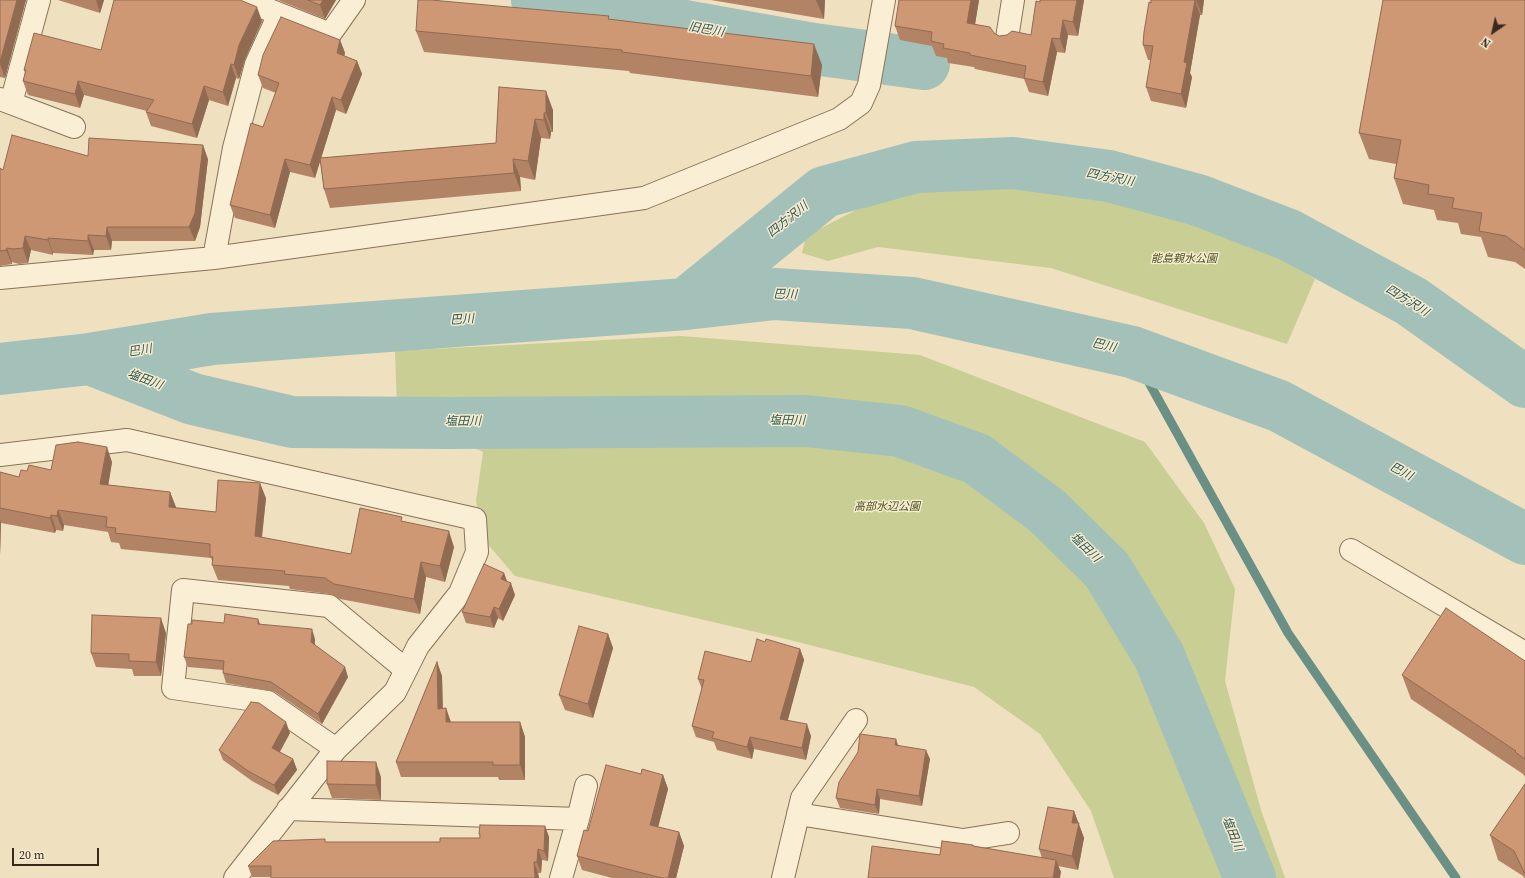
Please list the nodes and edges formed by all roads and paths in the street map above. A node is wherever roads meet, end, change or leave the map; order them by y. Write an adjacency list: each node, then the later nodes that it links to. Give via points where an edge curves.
1 (39, 0): 8 (street)
2 (244, 0): 6 (street)
3 (354, 0): 6 (street, via 330,34)
4 (884, 0): 10 (street, via 869,84 861,103 839,119 644,198)
5 (1013, 0): 7 (street)
6 (279, 14): 10 (street, via 256,64 234,148)
7 (1007, 38)
8 (5, 101): 9 (street)
9 (74, 127)
10 (214, 258): 11 (street)
11 (0, 278)
12 (0, 454): 15 (street, via 127,440 475,519 477,552 460,592 418,646)
13 (1351, 550): 14 (street)
14 (1525, 653)
15 (406, 670): 17 (street, via 395,692); 17 (street, via 329,606 183,590 173,688 268,702)
16 (856, 720): 20 (street, via 802,798)
17 (336, 749): 19 (street)
18 (586, 786): 21 (street)
19 (288, 809): 21 (street); 23 (street)
20 (798, 814): 22 (street, via 963,840); 25 (street)
21 (578, 819): 24 (street)
22 (1008, 833)
23 (235, 878)
24 (561, 878)
25 (783, 878)

